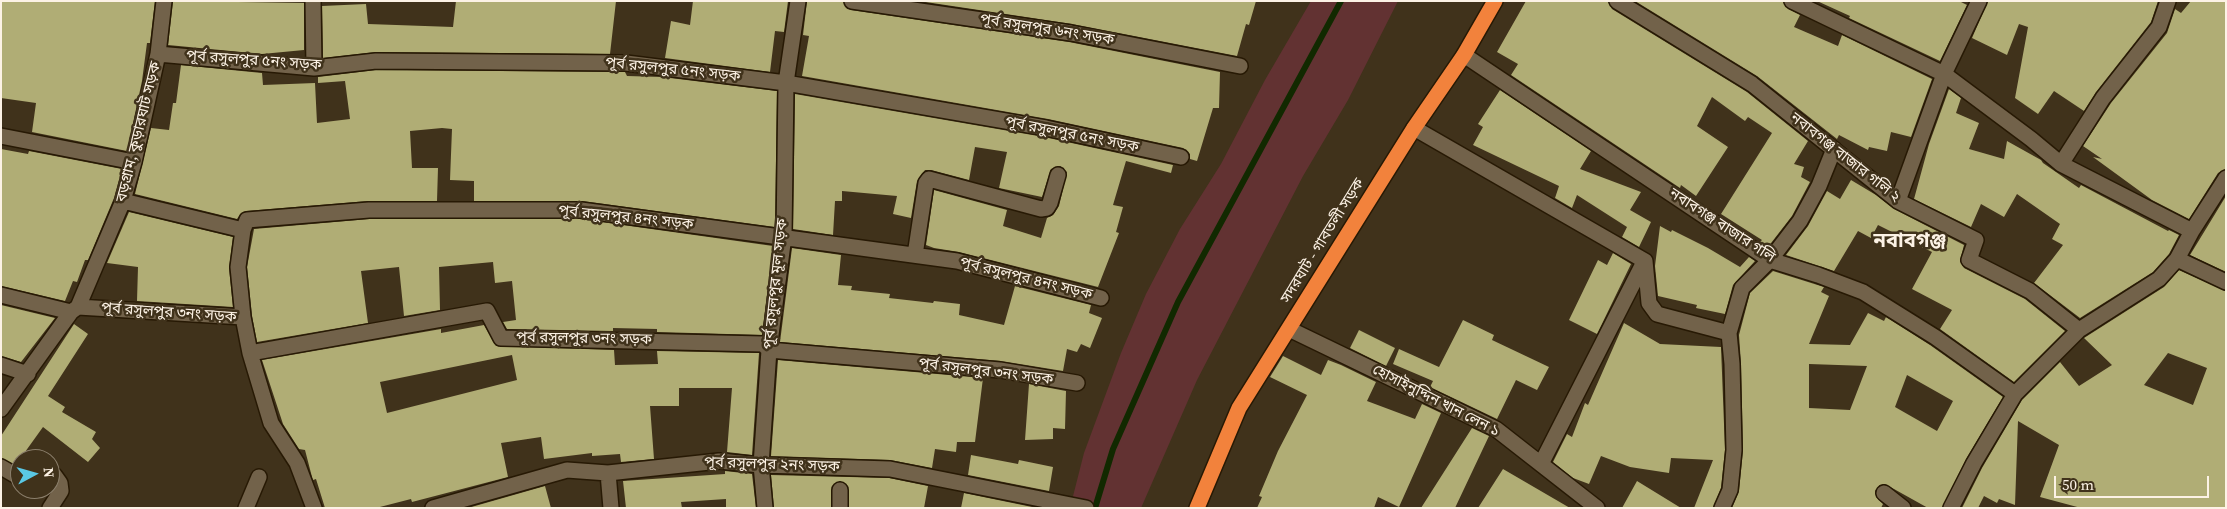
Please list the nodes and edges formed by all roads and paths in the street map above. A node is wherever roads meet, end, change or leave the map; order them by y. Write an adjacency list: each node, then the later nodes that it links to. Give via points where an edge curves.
1 (164, 1): 10 (street, বড়গ্রাম, কুড়ারঘাট সড়ক)
2 (313, 1): 13 (street)
3 (798, 1): 15 (street, পূর্ব রসুলপুর মূল সড়ক)
4 (852, 1): 12 (street, পূর্ব রসুলপুর ৬নং সড়ক, via 1071,33)
5 (1495, 1): 11 (highway, সদরঘাট - গাবতলী সড়ক)
6 (1618, 1): 18 (street, নবাবগঞ্জ বাজার গলি ২, via 1752,84)
7 (1792, 1): 14 (street)
8 (1979, 1): 14 (street)
9 (2168, 1): 21 (street, via 2159,27 2103,98)
10 (158, 54): 13 (street, পূর্ব রসুলপুর ৫নং সড়ক); 20 (street, বড়গ্রাম, কুড়ারঘাট সড়ক)
11 (1464, 55): 16 (highway, সদরঘাট - গাবতলী সড়ক); 31 (street, নবাবগঞ্জ বাজার গলি)
12 (1240, 66)
13 (314, 68): 15 (street, পূর্ব রসুলপুর ৫নং সড়ক, via 376,61 626,63)
14 (1944, 74): 21 (street, via 2032,138); 25 (street)
15 (786, 83): 19 (street, পূর্ব রসুলপুর ৫নং সড়ক, via 1046,128); 28 (street, পূর্ব রসুলপুর মূল সড়ক)
16 (1414, 128): 32 (street); 38 (highway, সদরঘাট - গাবতলী সড়ক)
17 (1, 136): 20 (street)
18 (1834, 149): 25 (street, নবাবগঞ্জ বাজার গলি ২); 31 (street, via 1800,221)
19 (1181, 157)
20 (134, 162): 24 (street, বড়গ্রাম, কুড়ারঘাট সড়ক)
21 (2061, 164): 27 (street)
22 (1058, 175): 29 (street, via 1050,203 1041,209 929,179)
23 (2226, 178): 27 (street)
24 (123, 201): 26 (street); 36 (street, বড়গ্রাম, কুড়ারঘাট সড়ক)
25 (1898, 201): 39 (street, নবাবগঞ্জ বাজার গলি ২, via 1976,240 1969,260 2030,291)
26 (243, 230): 28 (street, পূর্ব রসুলপুর ৪নং সড়ক, via 248,220 369,210 581,210); 37 (street, via 238,267)
27 (2192, 231): 30 (street)
28 (784, 236): 29 (street, পূর্ব রসুলপুর ৪নং সড়ক); 41 (street, পূর্ব রসুলপুর মূল সড়ক)
29 (915, 255): 35 (street, পূর্ব রসুলপুর ৪নং সড়ক, via 957,261)
30 (2177, 259): 33 (street); 39 (street, via 2159,279)
31 (1770, 260): 40 (street, via 1742,288); 46 (street, নবাবগঞ্জ বাজার গলি, via 1863,292 1936,337)
32 (1645, 261): 40 (street, via 1649,304 1657,314); 48 (street)
33 (2226, 282)
34 (1, 295): 36 (street, পূর্ব রসুলপুর ৩নং সড়ক)
35 (1101, 298)
36 (74, 309): 37 (street, পূর্ব রসুলপুর ৩নং সড়ক); 44 (street, বড়গ্রাম, কুড়ারঘাট সড়ক)
37 (244, 317): 42 (street, পূর্ব রসুলপুর ৩নং সড়ক)
38 (1290, 329): 48 (street, হোসাইনুদ্দিন খান লেন ১, via 1496,429); 61 (highway, সদরঘাট - গাবতলী সড়ক, via 1239,408)
39 (2079, 330): 46 (street)
40 (1729, 333): 63 (street, via 1734,450 1730,490)
41 (769, 350): 42 (street, পূর্ব রসুলপুর ৩নং সড়ক, via 763,344 730,342 501,338 487,311); 45 (street, পূর্ব রসুলপুর ৩নং সড়ক, via 1000,370); 49 (street, পূর্ব রসুলপুর মূল সড়ক)
42 (250, 353): 55 (street, via 271,422 297,463)
43 (1, 365): 44 (street)
44 (28, 374): 47 (street, বড়গ্রাম, কুড়ারঘাট সড়ক)
45 (1077, 383)
46 (2015, 394): 65 (street, via 1974,463)
47 (1, 409)
48 (1542, 464): 62 (street, হোসাইনুদ্দিন খান লেন ১)
49 (761, 465): 50 (street, পূর্ব রসুলপুর ২নং সড়ক, via 719,461); 58 (street, পূর্ব রসুলপুর মূল সড়ক); 60 (street, পূর্ব রসুলপুর ২নং সড়ক, via 890,469)
50 (608, 473): 56 (street, পূর্ব রসুলপুর ২নং সড়ক, via 566,470); 57 (street)
51 (259, 477): 54 (street)
52 (840, 490): 59 (street)
53 (1884, 493): 64 (street)
54 (246, 508)
55 (314, 508)
56 (433, 508)
57 (611, 508)
58 (765, 508)
59 (840, 508)
60 (1086, 508)
61 (1197, 508)
62 (1596, 508)
63 (1722, 508)
64 (1903, 508)
65 (1952, 508)

